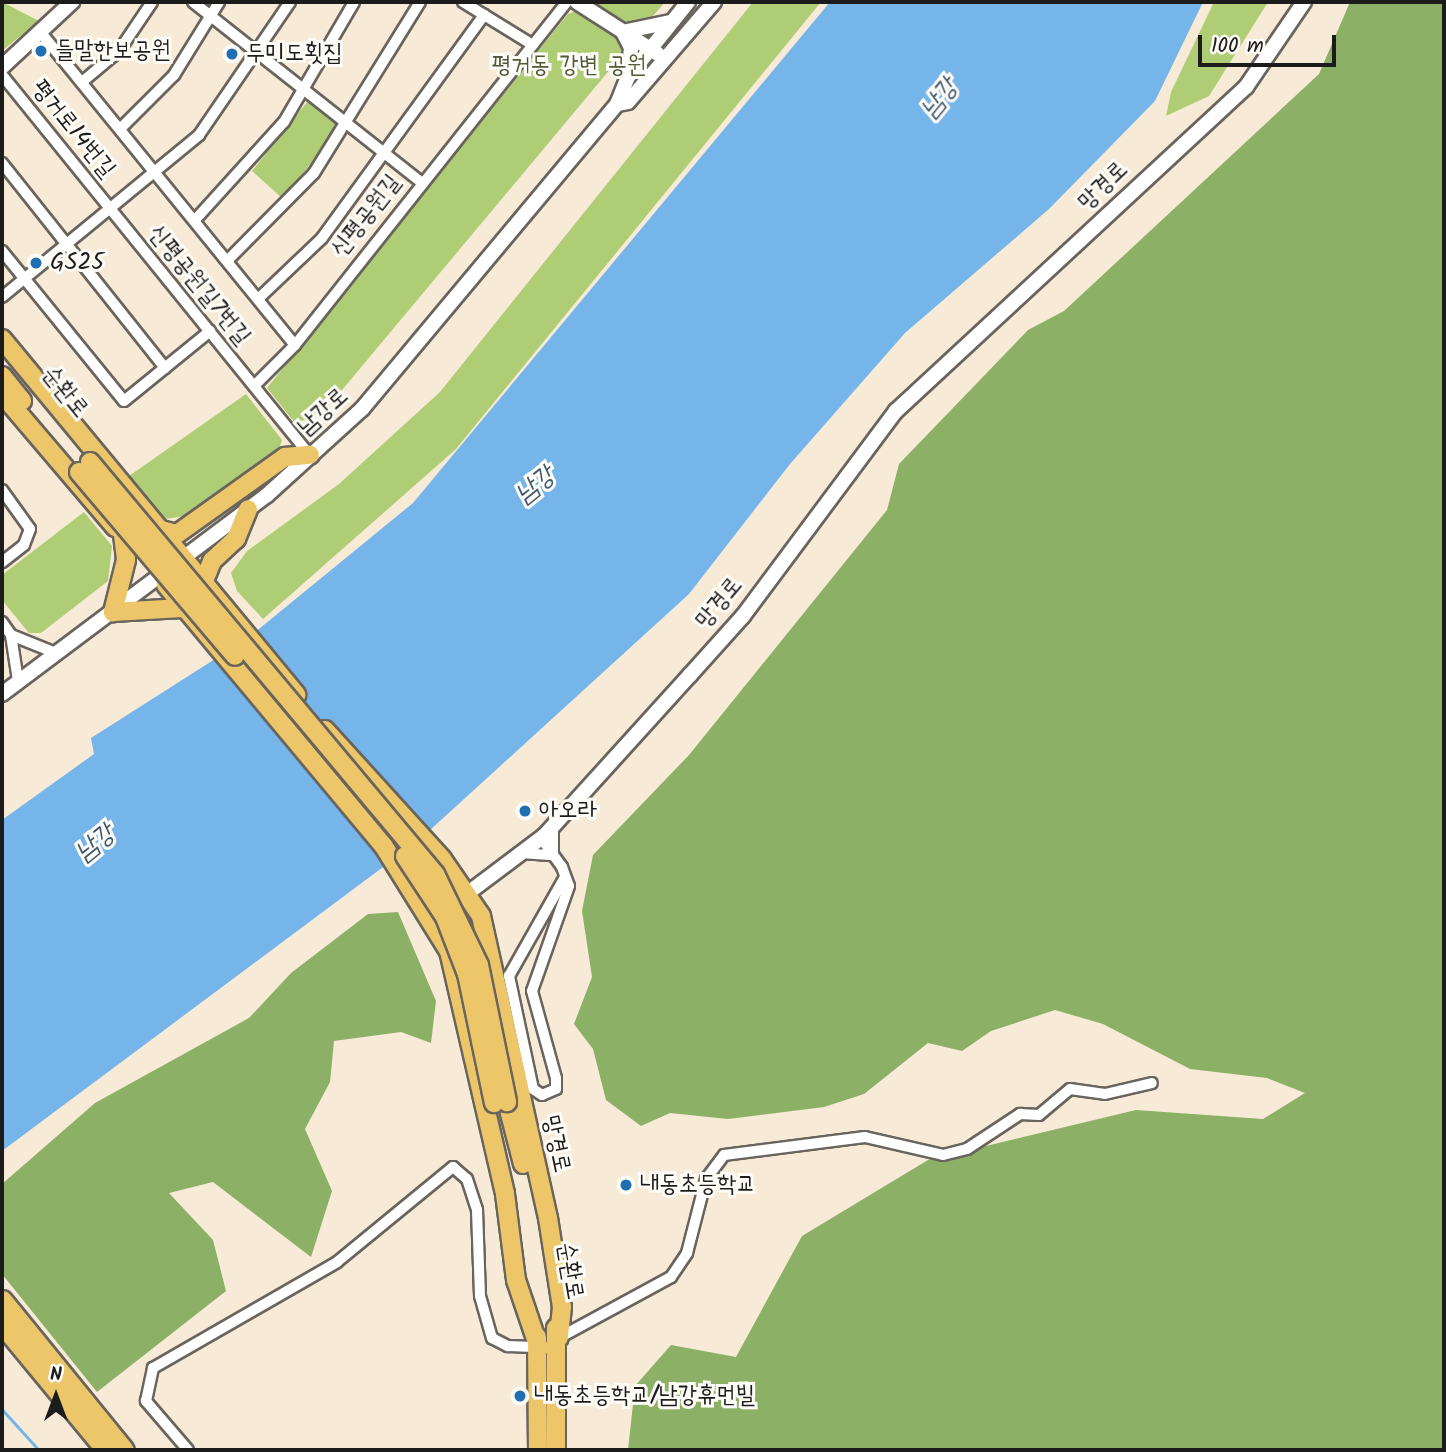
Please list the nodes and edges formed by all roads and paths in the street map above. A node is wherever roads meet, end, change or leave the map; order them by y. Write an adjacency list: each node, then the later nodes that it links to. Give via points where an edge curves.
1 (72, 2): 18 (street)
2 (152, 2): 26 (street, via 119,51)
3 (193, 2): 14 (street)
4 (219, 2): 14 (street)
5 (290, 2): 21 (street)
6 (354, 2): 27 (street)
7 (420, 2): 29 (street)
8 (463, 2): 15 (street)
9 (567, 2): 19 (street, 신평공원길)
10 (577, 2): 17 (street)
11 (688, 2): 16 (street, 남강로)
12 (714, 2): 22 (street, 남강로)
13 (1304, 2): 68 (street, 망경로, via 1246,87 895,411 743,615)
14 (211, 15): 21 (street); 30 (street, via 174,75)
15 (484, 15): 19 (street); 31 (street)
16 (671, 21): 17 (street, via 642,33); 20 (street, 남강로)
17 (622, 31): 20 (street); 25 (street, via 631,48)
18 (42, 34): 23 (street); 26 (street)
19 (533, 45): 34 (street, 신평공원길)
20 (650, 49): 22 (street); 25 (street, 남강로)
21 (259, 52): 27 (street); 33 (street, via 199,135)
22 (665, 60): 28 (street, 남강로, via 628,102)
23 (2, 67)
24 (2, 75): 35 (street, 평거로14번길)
25 (628, 77): 28 (street, 남강로)
26 (82, 82): 30 (street)
27 (304, 89): 29 (street); 36 (street, via 259,155)
28 (617, 104): 51 (street, 남강로, via 397,370)
29 (347, 123): 31 (street); 39 (street, via 295,195)
30 (121, 128): 33 (street)
31 (382, 151): 34 (street); 42 (street, via 323,238)
32 (2, 163): 37 (street)
33 (158, 173): 35 (street); 36 (street)
34 (420, 181): 45 (street, 신평공원길)
35 (111, 210): 37 (street); 43 (street, 신평공원길7번길)
36 (195, 219): 39 (street)
37 (68, 244): 40 (street); 47 (street)
38 (2, 251): 40 (street)
39 (228, 260): 42 (street)
40 (25, 279): 41 (street); 47 (street, via 124,401)
41 (2, 297)
42 (258, 299): 45 (street)
43 (210, 331): 47 (street); 49 (street, 신평공원길7번길)
44 (2, 339): 55 (main road)
45 (295, 345): 49 (street, 신평공원길)
46 (2, 352): 52 (main road, 순환로)
47 (165, 368)
48 (2, 376): 52 (main road, 순환로)
49 (254, 386): 51 (street)
50 (2, 394): 56 (main road)
51 (310, 455): 54 (street, 남강로); 55 (main road, via 285,457 177,534)
52 (84, 467): 76 (main road, bridge, via 414,868 445,917 467,974)
53 (2, 490): 58 (street, via 30,529 24,545)
54 (248, 509): 57 (street, 남강로); 60 (main road, via 236,540 212,561)
55 (161, 530): 57 (main road)
56 (123, 535): 59 (main road); 62 (main road, via 127,559)
57 (185, 557): 59 (street, 남강로); 60 (main road)
58 (2, 562)
59 (160, 578): 61 (main road); 62 (street, 남강로)
60 (204, 581): 73 (main road, via 322,727)
61 (183, 608): 62 (main road); 74 (main road, via 407,877)
62 (113, 612): 65 (street, 남강로)
63 (2, 622): 64 (street)
64 (11, 635): 65 (street); 66 (street)
65 (56, 653): 66 (street, 남강로)
66 (18, 681): 67 (street, 남강로)
67 (2, 694)
68 (553, 826): 69 (street, 망경로); 71 (street)
69 (541, 838): 70 (street, 망경로); 71 (street)
70 (521, 853): 71 (street); 73 (street, 망경로)
71 (553, 855): 72 (street)
72 (565, 877): 72 (street, via 509,976 533,1089 542,1095 556,1089 556,1078 532,991 569,886)
73 (468, 892): 74 (main road); 79 (main road, 망경로, via 489,947 548,1218 562,1307)
74 (428, 909): 80 (main road, via 460,984 516,1280)
75 (1152, 1083): 79 (street, via 1105,1094 1070,1089 1039,1115 1020,1114 967,1149 943,1155 864,1137 724,1155 702,1188 687,1253 671,1277)
76 (500, 1103): 79 (main road, 순환로); 80 (main road, 순환로)
77 (2, 1300): 82 (highway)
78 (2, 1324): 81 (highway)
79 (559, 1338): 80 (street); 85 (main road, 순환로)
80 (539, 1348): 83 (street, via 492,1338 480,1296 477,1210 467,1179 453,1167 337,1262 153,1368 146,1401); 84 (main road, 순환로)
81 (106, 1450)
82 (124, 1450)
83 (188, 1450)
84 (538, 1450)
85 (556, 1450)

